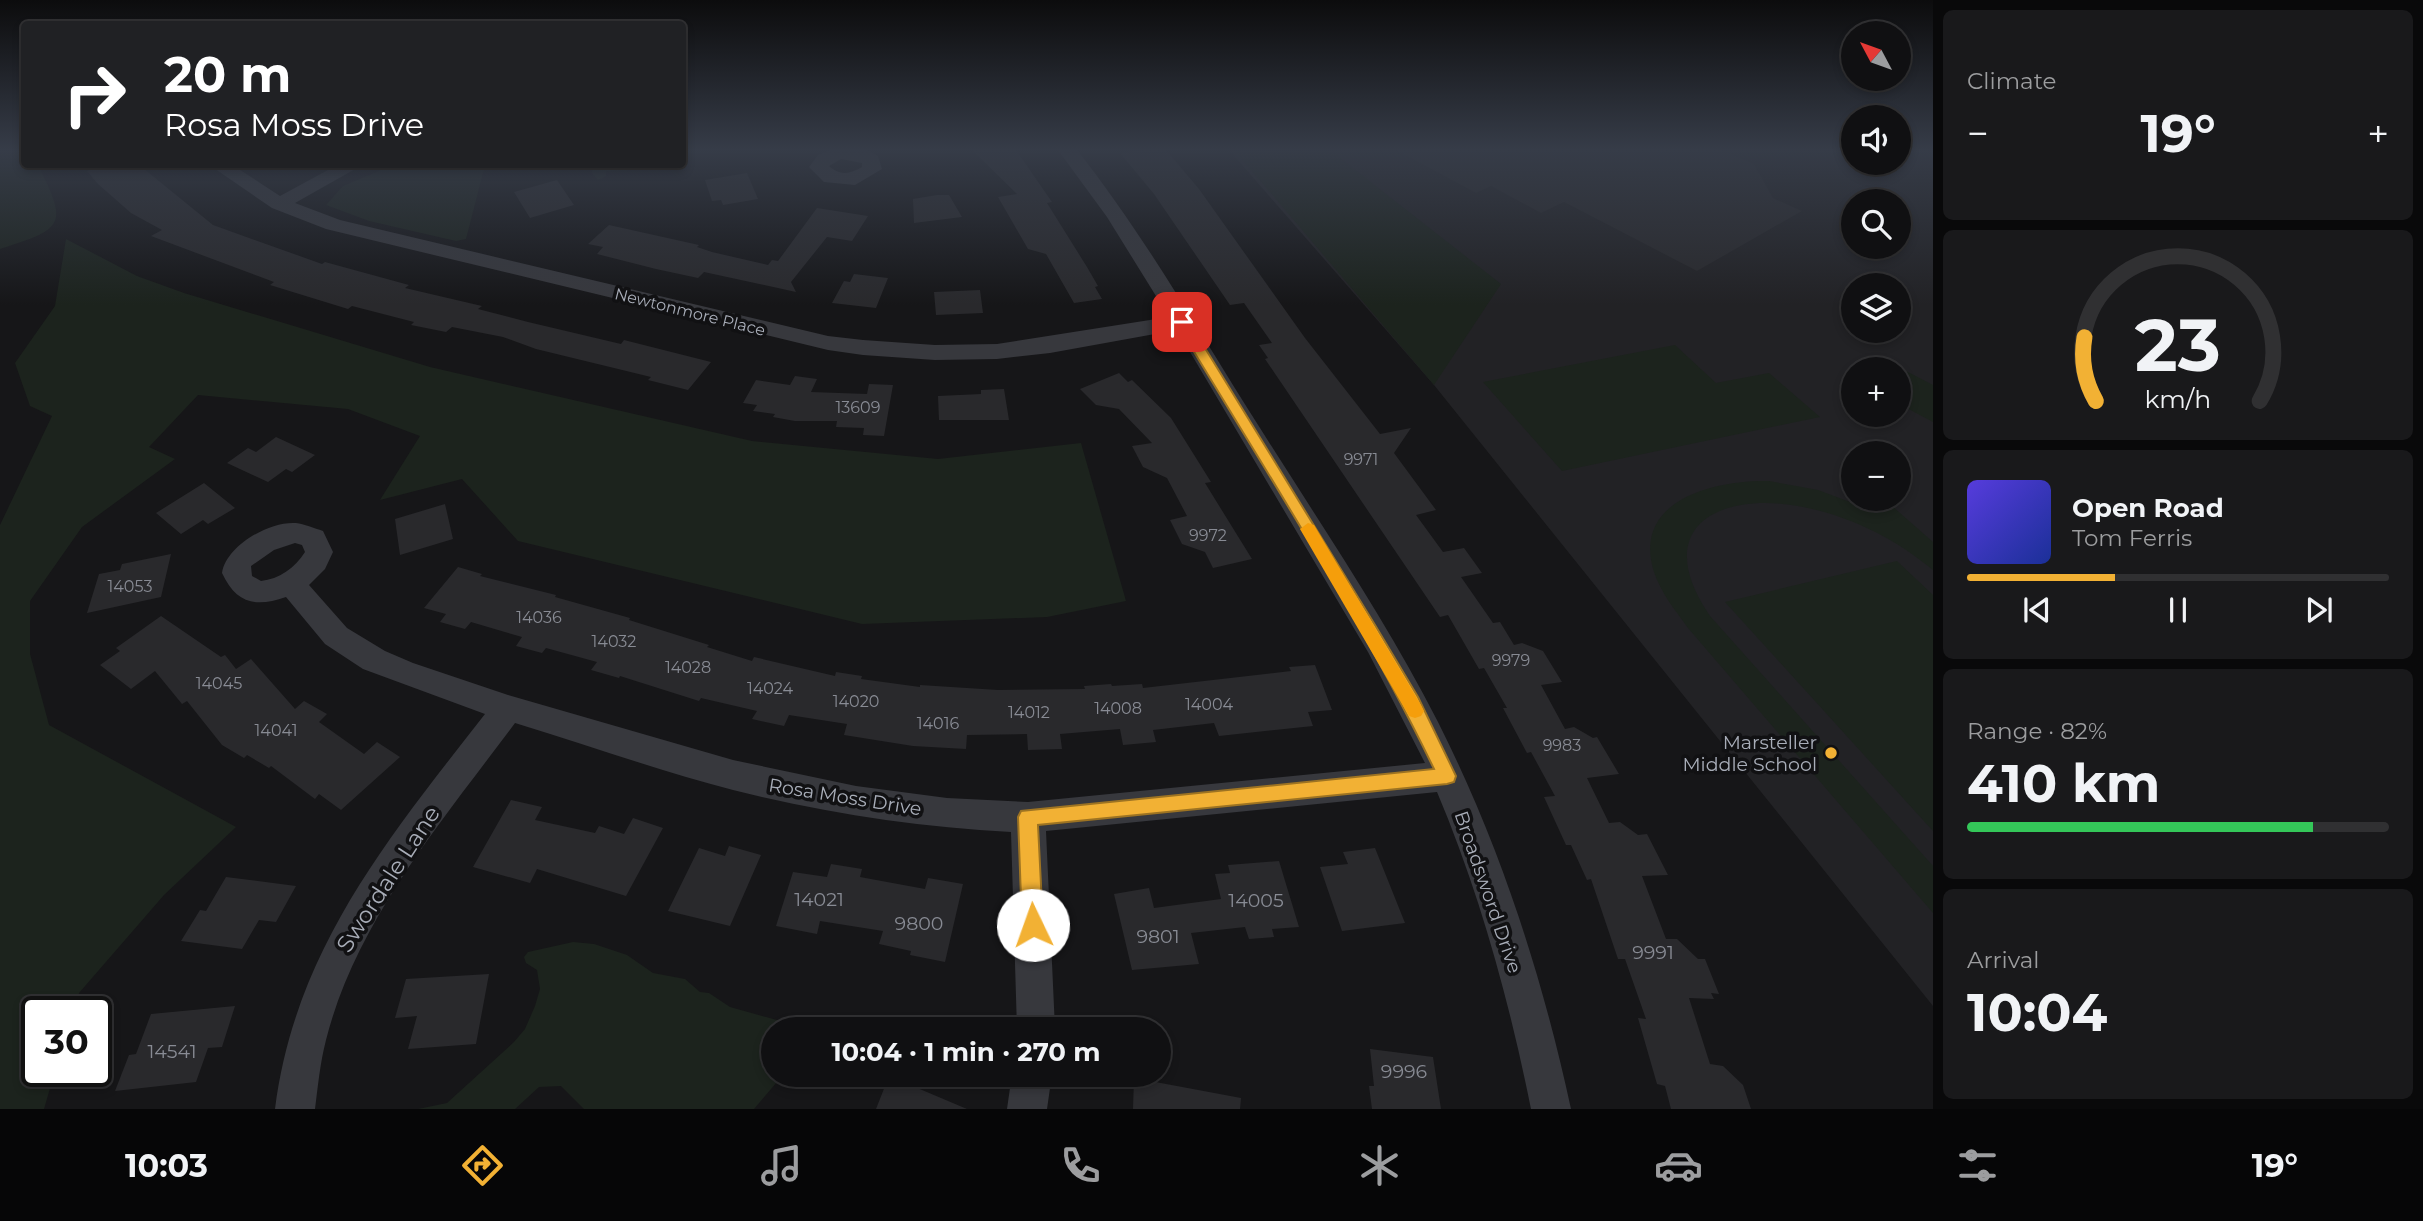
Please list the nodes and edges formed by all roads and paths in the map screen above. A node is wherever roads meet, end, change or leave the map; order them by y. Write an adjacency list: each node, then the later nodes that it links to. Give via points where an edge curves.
1 (276, 202): 4 (street, Newtonmore Place)
2 (283, 202): 4 (street)
3 (1105, 202): 5 (street, Broadsword Drive)
4 (279, 204): 5 (street, Newtonmore Place, via 378,237 779,333 878,350 987,351)
5 (1182, 322): 8 (street, Broadsword Drive, via 1369,630)
6 (291, 583): 7 (street, Rosa Moss Drive, via 336,636 355,649 404,673)
7 (508, 708): 9 (street, Rosa Moss Drive, via 769,785 947,813); 12 (street, Swordale Lane, via 430,811 341,949 308,1033)
8 (1447, 776): 9 (street, Rosa Moss Drive); 14 (street, Broadsword Drive, via 1480,856 1507,941)
9 (1028, 817): 10 (street)
10 (1036, 1017)
11 (1030, 1087): 13 (street)
12 (295, 1109)
13 (1027, 1109)
14 (1551, 1109)

